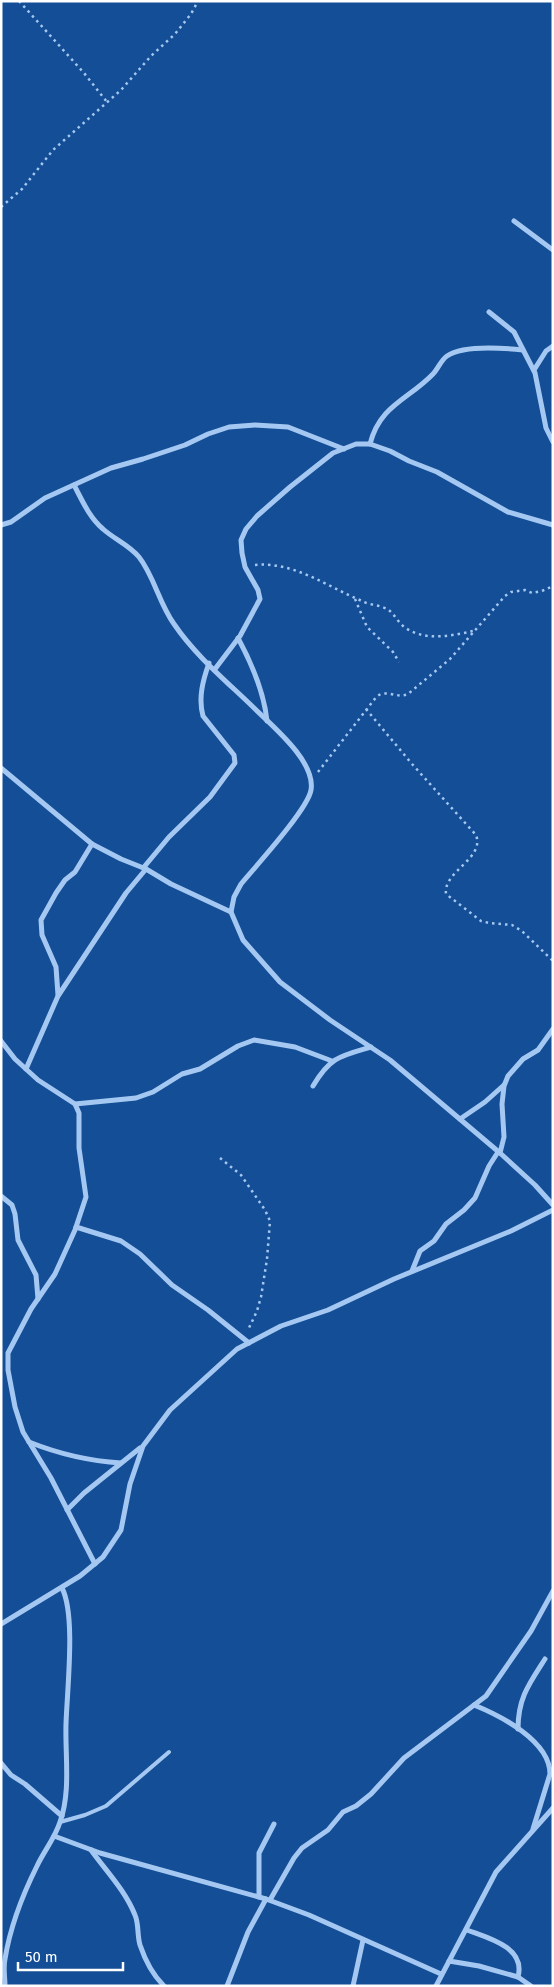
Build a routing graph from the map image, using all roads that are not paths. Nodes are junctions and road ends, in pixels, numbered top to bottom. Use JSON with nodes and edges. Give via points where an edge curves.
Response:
{"nodes":[{"id":1,"x":514,"y":221,"type":"dead end"},
{"id":2,"x":553,"y":250,"type":"edge"},
{"id":3,"x":489,"y":312,"type":"dead end"},
{"id":4,"x":553,"y":346,"type":"edge"},
{"id":5,"x":523,"y":350,"type":"junction"},
{"id":6,"x":534,"y":370,"type":"junction"},
{"id":7,"x":553,"y":442,"type":"edge"},
{"id":8,"x":370,"y":444,"type":"junction"},
{"id":9,"x":344,"y":449,"type":"junction"},
{"id":10,"x":74,"y":484,"type":"junction"},
{"id":11,"x":1,"y":525,"type":"edge"},
{"id":12,"x":553,"y":525,"type":"edge"},
{"id":13,"x":238,"y":638,"type":"junction"},
{"id":14,"x":209,"y":663,"type":"junction"},
{"id":15,"x":215,"y":669,"type":"junction"},
{"id":16,"x":267,"y":722,"type":"junction"},
{"id":17,"x":1,"y":768,"type":"edge"},
{"id":18,"x":92,"y":844,"type":"junction"},
{"id":19,"x":145,"y":868,"type":"junction"},
{"id":20,"x":231,"y":912,"type":"junction"},
{"id":21,"x":58,"y":996,"type":"junction"},
{"id":22,"x":553,"y":1029,"type":"edge"},
{"id":23,"x":1,"y":1041,"type":"edge"},
{"id":24,"x":371,"y":1047,"type":"junction"},
{"id":25,"x":332,"y":1061,"type":"junction"},
{"id":26,"x":26,"y":1069,"type":"junction"},
{"id":27,"x":504,"y":1084,"type":"junction"},
{"id":28,"x":313,"y":1086,"type":"dead end"},
{"id":29,"x":75,"y":1104,"type":"junction"},
{"id":30,"x":460,"y":1119,"type":"junction"},
{"id":31,"x":499,"y":1153,"type":"junction"},
{"id":32,"x":1,"y":1196,"type":"edge"},
{"id":33,"x":553,"y":1205,"type":"edge"},
{"id":34,"x":552,"y":1212,"type":"edge"},
{"id":35,"x":76,"y":1227,"type":"junction"},
{"id":36,"x":412,"y":1271,"type":"junction"},
{"id":37,"x":38,"y":1299,"type":"junction"},
{"id":38,"x":250,"y":1343,"type":"junction"},
{"id":39,"x":29,"y":1442,"type":"junction"},
{"id":40,"x":142,"y":1446,"type":"junction"},
{"id":41,"x":121,"y":1463,"type":"junction"},
{"id":42,"x":67,"y":1510,"type":"junction"},
{"id":43,"x":95,"y":1564,"type":"junction"},
{"id":44,"x":62,"y":1588,"type":"junction"},
{"id":45,"x":553,"y":1591,"type":"edge"},
{"id":46,"x":1,"y":1624,"type":"edge"},
{"id":47,"x":545,"y":1659,"type":"dead end"},
{"id":48,"x":474,"y":1705,"type":"junction"},
{"id":49,"x":518,"y":1729,"type":"junction"},
{"id":50,"x":169,"y":1752,"type":"dead end"},
{"id":51,"x":1,"y":1763,"type":"edge"},
{"id":52,"x":553,"y":1808,"type":"edge"},
{"id":53,"x":61,"y":1819,"type":"junction"},
{"id":54,"x":274,"y":1824,"type":"dead end"},
{"id":55,"x":532,"y":1832,"type":"junction"},
{"id":56,"x":54,"y":1836,"type":"junction"},
{"id":57,"x":90,"y":1849,"type":"junction"},
{"id":58,"x":259,"y":1897,"type":"junction"},
{"id":59,"x":268,"y":1899,"type":"junction"},
{"id":60,"x":467,"y":1930,"type":"junction"},
{"id":61,"x":363,"y":1940,"type":"junction"},
{"id":62,"x":449,"y":1961,"type":"junction"},
{"id":63,"x":442,"y":1974,"type":"junction"},
{"id":64,"x":518,"y":1976,"type":"junction"},
{"id":65,"x":5,"y":1986,"type":"edge"},
{"id":66,"x":164,"y":1986,"type":"edge"},
{"id":67,"x":227,"y":1986,"type":"edge"},
{"id":68,"x":354,"y":1986,"type":"edge"},
{"id":69,"x":436,"y":1986,"type":"edge"},
{"id":70,"x":531,"y":1986,"type":"edge"}],
"edges":[{"from":1,"to":2,"type":"street"},
{"from":3,"to":5,"type":"street","via":[[514,332]]},
{"from":4,"to":6,"type":"street"},
{"from":5,"to":6,"type":"street"},
{"from":5,"to":8,"type":"street","via":[[479,348],[446,356],[434,373],[389,409],[374,430]]},
{"from":6,"to":7,"type":"street","via":[[546,428]]},
{"from":8,"to":9,"type":"street","via":[[356,444]]},
{"from":8,"to":12,"type":"street","via":[[437,472],[508,512]]},
{"from":9,"to":10,"type":"street","via":[[288,428],[229,426]]},
{"from":9,"to":13,"type":"street","via":[[333,453],[290,487],[246,529],[241,540],[245,567],[260,599]]},
{"from":10,"to":11,"type":"street"},
{"from":10,"to":14,"type":"street","via":[[90,516],[139,557],[173,623]]},
{"from":13,"to":15,"type":"street"},
{"from":13,"to":16,"type":"street","via":[[249,658],[265,704]]},
{"from":14,"to":15,"type":"street"},
{"from":14,"to":19,"type":"street","via":[[201,709],[234,756],[235,763],[210,797],[169,837]]},
{"from":15,"to":16,"type":"street"},
{"from":16,"to":20,"type":"street","via":[[288,742],[309,770],[311,791],[303,807],[241,884]]},
{"from":17,"to":18,"type":"street"},
{"from":18,"to":19,"type":"street"},
{"from":18,"to":21,"type":"street","via":[[75,872],[56,893],[41,920],[42,935],[56,967]]},
{"from":19,"to":20,"type":"street"},
{"from":19,"to":21,"type":"street"},
{"from":20,"to":24,"type":"street","via":[[243,940],[280,982]]},
{"from":21,"to":26,"type":"street"},
{"from":22,"to":27,"type":"street","via":[[538,1050],[510,1071]]},
{"from":23,"to":26,"type":"street"},
{"from":24,"to":25,"type":"street"},
{"from":24,"to":30,"type":"street"},
{"from":25,"to":28,"type":"street"},
{"from":25,"to":29,"type":"street","via":[[295,1047],[254,1040],[200,1069],[182,1074],[154,1092],[136,1098]]},
{"from":26,"to":29,"type":"street"},
{"from":27,"to":30,"type":"street"},
{"from":27,"to":31,"type":"street","via":[[504,1137]]},
{"from":29,"to":35,"type":"street","via":[[80,1113],[86,1197]]},
{"from":30,"to":31,"type":"street"},
{"from":31,"to":33,"type":"street"},
{"from":31,"to":36,"type":"street","via":[[475,1198],[446,1224],[434,1241],[420,1251]]},
{"from":32,"to":37,"type":"street","via":[[12,1204],[16,1214],[18,1240],[36,1275]]},
{"from":34,"to":36,"type":"street"},
{"from":35,"to":37,"type":"street","via":[[55,1274]]},
{"from":35,"to":38,"type":"street","via":[[122,1241],[172,1285]]},
{"from":36,"to":38,"type":"street","via":[[328,1310],[281,1326]]},
{"from":37,"to":39,"type":"street","via":[[8,1353],[16,1407]]},
{"from":38,"to":40,"type":"street","via":[[237,1349],[170,1410]]},
{"from":39,"to":41,"type":"street","via":[[93,1461]]},
{"from":39,"to":42,"type":"street"},
{"from":40,"to":41,"type":"street"},
{"from":40,"to":43,"type":"street","via":[[120,1530]]},
{"from":41,"to":42,"type":"street"},
{"from":42,"to":43,"type":"street"},
{"from":43,"to":44,"type":"street"},
{"from":44,"to":46,"type":"street"},
{"from":44,"to":53,"type":"street","via":[[66,1596],[69,1629],[67,1781]]},
{"from":45,"to":48,"type":"street","via":[[486,1696]]},
{"from":47,"to":49,"type":"street","via":[[521,1698]]},
{"from":48,"to":49,"type":"street","via":[[494,1713]]},
{"from":48,"to":59,"type":"street","via":[[404,1758],[371,1794],[343,1812],[328,1830],[302,1848]]},
{"from":49,"to":55,"type":"street","via":[[535,1742],[550,1765]]},
{"from":50,"to":53,"type":"lane","via":[[106,1806],[85,1815]]},
{"from":51,"to":53,"type":"street"},
{"from":52,"to":55,"type":"street"},
{"from":53,"to":56,"type":"street"},
{"from":54,"to":58,"type":"street","via":[[259,1853]]},
{"from":55,"to":60,"type":"street","via":[[496,1872]]},
{"from":56,"to":57,"type":"street"},
{"from":56,"to":65,"type":"street","via":[[37,1866],[16,1919],[4,1960]]},
{"from":57,"to":58,"type":"street"},
{"from":57,"to":66,"type":"street","via":[[127,1900],[135,1915],[140,1945],[149,1966]]},
{"from":58,"to":59,"type":"street"},
{"from":59,"to":61,"type":"street"},
{"from":59,"to":67,"type":"street","via":[[248,1932]]},
{"from":60,"to":62,"type":"street"},
{"from":60,"to":64,"type":"street","via":[[505,1946],[515,1954],[520,1968]]},
{"from":61,"to":63,"type":"street"},
{"from":61,"to":68,"type":"street"},
{"from":62,"to":63,"type":"street"},
{"from":62,"to":64,"type":"street"},
{"from":63,"to":69,"type":"street"},
{"from":64,"to":70,"type":"street"}]}
